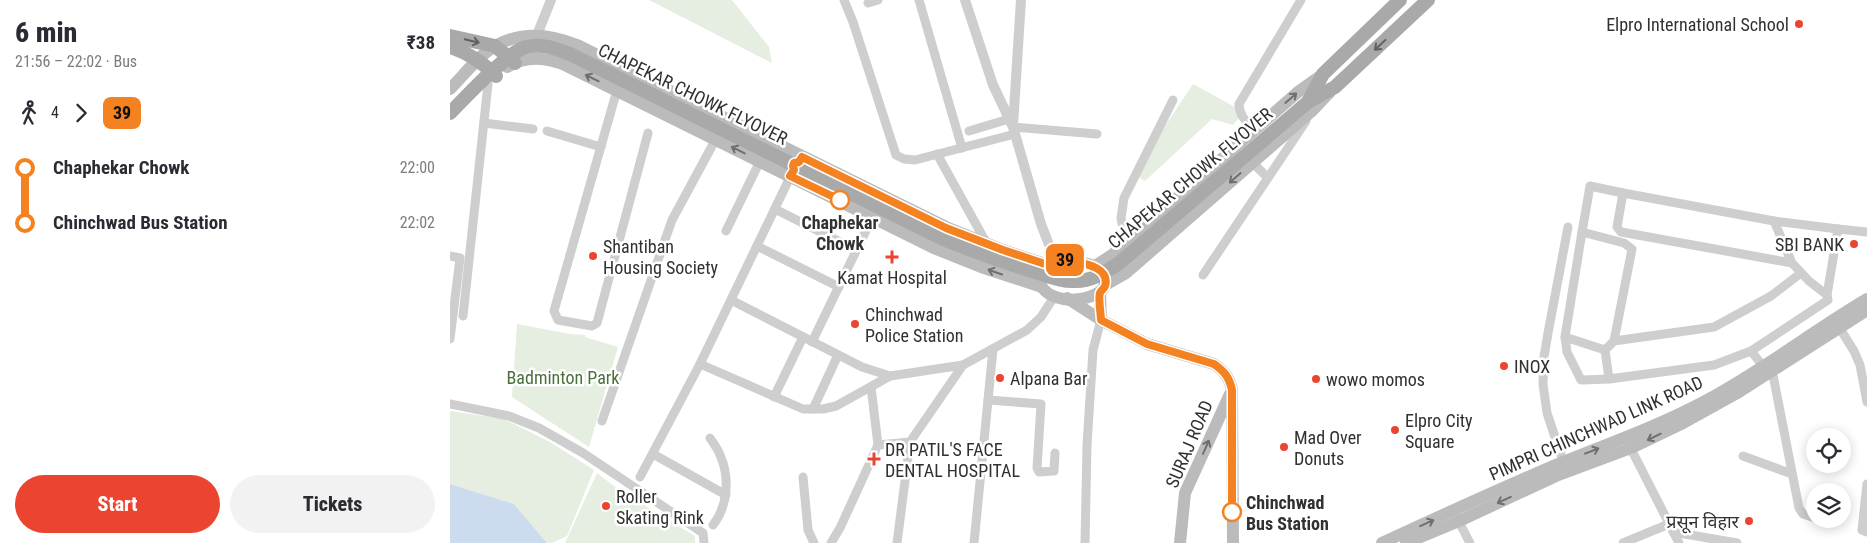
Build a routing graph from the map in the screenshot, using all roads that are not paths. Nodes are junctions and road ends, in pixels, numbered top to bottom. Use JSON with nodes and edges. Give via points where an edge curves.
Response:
{"nodes":[{"id":1,"x":551,"y":0,"type":"edge"},
{"id":2,"x":844,"y":0,"type":"edge"},
{"id":3,"x":878,"y":0,"type":"edge"},
{"id":4,"x":919,"y":0,"type":"edge"},
{"id":5,"x":965,"y":0,"type":"edge"},
{"id":6,"x":1021,"y":0,"type":"edge"},
{"id":7,"x":1302,"y":0,"type":"edge"},
{"id":8,"x":1400,"y":0,"type":"edge"},
{"id":9,"x":1428,"y":0,"type":"edge"},
{"id":10,"x":868,"y":3,"type":"dead end"},
{"id":11,"x":1389,"y":11,"type":"junction"},
{"id":12,"x":1404,"y":23,"type":"junction"},
{"id":13,"x":537,"y":35,"type":"junction"},
{"id":14,"x":450,"y":36,"type":"edge"},
{"id":15,"x":495,"y":46,"type":"junction"},
{"id":16,"x":450,"y":47,"type":"edge"},
{"id":17,"x":537,"y":58,"type":"junction"},
{"id":18,"x":479,"y":60,"type":"junction"},
{"id":19,"x":515,"y":62,"type":"junction"},
{"id":20,"x":1323,"y":74,"type":"junction"},
{"id":21,"x":492,"y":80,"type":"junction"},
{"id":22,"x":450,"y":89,"type":"edge"},
{"id":23,"x":617,"y":90,"type":"junction"},
{"id":24,"x":1173,"y":100,"type":"dead end"},
{"id":25,"x":1311,"y":106,"type":"junction"},
{"id":26,"x":450,"y":112,"type":"edge"},
{"id":27,"x":726,"y":120,"type":"junction"},
{"id":28,"x":450,"y":122,"type":"edge"},
{"id":29,"x":484,"y":123,"type":"junction"},
{"id":30,"x":1012,"y":127,"type":"junction"},
{"id":31,"x":533,"y":129,"type":"dead end"},
{"id":32,"x":1255,"y":130,"type":"junction"},
{"id":33,"x":546,"y":131,"type":"dead end"},
{"id":34,"x":969,"y":131,"type":"dead end"},
{"id":35,"x":648,"y":133,"type":"dead end"},
{"id":36,"x":1097,"y":134,"type":"dead end"},
{"id":37,"x":716,"y":139,"type":"junction"},
{"id":38,"x":600,"y":147,"type":"junction"},
{"id":39,"x":962,"y":148,"type":"junction"},
{"id":40,"x":937,"y":154,"type":"junction"},
{"id":41,"x":760,"y":161,"type":"junction"},
{"id":42,"x":1252,"y":163,"type":"junction"},
{"id":43,"x":796,"y":166,"type":"junction"},
{"id":44,"x":1268,"y":178,"type":"junction"},
{"id":45,"x":1623,"y":193,"type":"junction"},
{"id":46,"x":883,"y":197,"type":"junction"},
{"id":47,"x":775,"y":209,"type":"junction"},
{"id":48,"x":873,"y":216,"type":"junction"},
{"id":49,"x":1774,"y":221,"type":"junction"},
{"id":50,"x":1568,"y":228,"type":"dead end"},
{"id":51,"x":1838,"y":229,"type":"junction"},
{"id":52,"x":726,"y":231,"type":"dead end"},
{"id":53,"x":1582,"y":232,"type":"junction"},
{"id":54,"x":1867,"y":232,"type":"edge"},
{"id":55,"x":1126,"y":243,"type":"junction"},
{"id":56,"x":987,"y":244,"type":"junction"},
{"id":57,"x":757,"y":246,"type":"junction"},
{"id":58,"x":856,"y":250,"type":"junction"},
{"id":59,"x":450,"y":256,"type":"edge"},
{"id":60,"x":1050,"y":262,"type":"junction"},
{"id":61,"x":1792,"y":263,"type":"junction"},
{"id":62,"x":1095,"y":266,"type":"junction"},
{"id":63,"x":1801,"y":273,"type":"junction"},
{"id":64,"x":1203,"y":275,"type":"dead end"},
{"id":65,"x":839,"y":287,"type":"junction"},
{"id":66,"x":1042,"y":288,"type":"junction"},
{"id":67,"x":1103,"y":289,"type":"junction"},
{"id":68,"x":1827,"y":295,"type":"junction"},
{"id":69,"x":1061,"y":298,"type":"junction"},
{"id":70,"x":1867,"y":299,"type":"edge"},
{"id":71,"x":730,"y":300,"type":"junction"},
{"id":72,"x":1867,"y":310,"type":"edge"},
{"id":73,"x":463,"y":316,"type":"dead end"},
{"id":74,"x":1101,"y":320,"type":"junction"},
{"id":75,"x":1837,"y":324,"type":"junction"},
{"id":76,"x":803,"y":337,"type":"junction"},
{"id":77,"x":1565,"y":337,"type":"junction"},
{"id":78,"x":450,"y":339,"type":"edge"},
{"id":79,"x":1614,"y":341,"type":"junction"},
{"id":80,"x":812,"y":342,"type":"junction"},
{"id":81,"x":993,"y":349,"type":"junction"},
{"id":82,"x":1605,"y":350,"type":"junction"},
{"id":83,"x":1751,"y":350,"type":"junction"},
{"id":84,"x":838,"y":355,"type":"junction"},
{"id":85,"x":700,"y":364,"type":"junction"},
{"id":86,"x":963,"y":365,"type":"junction"},
{"id":87,"x":1768,"y":368,"type":"junction"},
{"id":88,"x":890,"y":376,"type":"junction"},
{"id":89,"x":1609,"y":379,"type":"junction"},
{"id":90,"x":1865,"y":384,"type":"edge"},
{"id":91,"x":871,"y":386,"type":"junction"},
{"id":92,"x":1232,"y":390,"type":"junction"},
{"id":93,"x":774,"y":397,"type":"junction"},
{"id":94,"x":988,"y":400,"type":"junction"},
{"id":95,"x":1867,"y":402,"type":"edge"},
{"id":96,"x":450,"y":404,"type":"edge"},
{"id":97,"x":813,"y":409,"type":"junction"},
{"id":98,"x":602,"y":421,"type":"dead end"},
{"id":99,"x":710,"y":438,"type":"dead end"},
{"id":100,"x":910,"y":442,"type":"junction"},
{"id":101,"x":1628,"y":443,"type":"junction"},
{"id":102,"x":878,"y":445,"type":"junction"},
{"id":103,"x":1055,"y":453,"type":"dead end"},
{"id":104,"x":653,"y":454,"type":"junction"},
{"id":105,"x":1744,"y":456,"type":"dead end"},
{"id":106,"x":1565,"y":467,"type":"junction"},
{"id":107,"x":1792,"y":474,"type":"junction"},
{"id":108,"x":640,"y":477,"type":"dead end"},
{"id":109,"x":803,"y":477,"type":"dead end"},
{"id":110,"x":1867,"y":484,"type":"edge"},
{"id":111,"x":726,"y":495,"type":"junction"},
{"id":112,"x":1806,"y":515,"type":"edge"},
{"id":113,"x":1456,"y":516,"type":"junction"},
{"id":114,"x":713,"y":525,"type":"dead end"},
{"id":115,"x":1671,"y":528,"type":"junction"},
{"id":116,"x":1867,"y":532,"type":"edge"},
{"id":117,"x":704,"y":543,"type":"edge"},
{"id":118,"x":814,"y":543,"type":"edge"},
{"id":119,"x":831,"y":543,"type":"edge"},
{"id":120,"x":897,"y":543,"type":"edge"},
{"id":121,"x":974,"y":543,"type":"edge"},
{"id":122,"x":1086,"y":543,"type":"edge"},
{"id":123,"x":1180,"y":543,"type":"edge"},
{"id":124,"x":1233,"y":543,"type":"edge"},
{"id":125,"x":1382,"y":543,"type":"edge"},
{"id":126,"x":1406,"y":543,"type":"edge"},
{"id":127,"x":1470,"y":543,"type":"edge"},
{"id":128,"x":1623,"y":543,"type":"edge"},
{"id":129,"x":1678,"y":543,"type":"edge"},
{"id":130,"x":1737,"y":543,"type":"edge"}],
"edges":[{"from":1,"to":13,"type":"street"},
{"from":2,"to":40,"type":"street","via":[[896,155],[915,160]]},
{"from":3,"to":10,"type":"street"},
{"from":4,"to":39,"type":"street"},
{"from":5,"to":30,"type":"street","via":[[993,85]]},
{"from":6,"to":30,"type":"street"},
{"from":7,"to":32,"type":"street","via":[[1239,104],[1243,119]]},
{"from":8,"to":11,"type":"main road","name":"CHAPEKAR CHOWK FLYOVER"},
{"from":9,"to":12,"type":"main road","name":"CHAPEKAR CHOWK FLYOVER"},
{"from":11,"to":12,"type":"main road"},
{"from":11,"to":20,"type":"main road","name":"CHAPEKAR CHOWK FLYOVER"},
{"from":12,"to":25,"type":"main road","name":"CHAPEKAR CHOWK FLYOVER","one_way":true},
{"from":13,"to":15,"type":"main road"},
{"from":13,"to":17,"type":"street"},
{"from":13,"to":27,"type":"main road","via":[[558,37],[576,45]]},
{"from":14,"to":15,"type":"main road","one_way":true},
{"from":15,"to":18,"type":"main road"},
{"from":15,"to":19,"type":"main road"},
{"from":16,"to":18,"type":"main road"},
{"from":17,"to":19,"type":"main road"},
{"from":23,"to":17,"type":"main road","one_way":true,"via":[[558,62]]},
{"from":18,"to":21,"type":"main road"},
{"from":18,"to":22,"type":"main road"},
{"from":19,"to":21,"type":"main road"},
{"from":20,"to":25,"type":"main road","name":"CHAPEKAR CHOWK FLYOVER"},
{"from":32,"to":20,"type":"main road","one_way":true},
{"from":21,"to":28,"type":"main road"},
{"from":21,"to":29,"type":"street"},
{"from":23,"to":37,"type":"main road"},
{"from":23,"to":38,"type":"street"},
{"from":24,"to":55,"type":"street","via":[[1124,198],[1121,218]]},
{"from":25,"to":26,"type":"main road","name":"CHAPEKAR CHOWK FLYOVER","bridge":true,"via":[[1118,264],[1098,276],[1075,282],[999,261],[941,238],[555,48],[526,47],[511,54]]},
{"from":25,"to":42,"type":"main road"},
{"from":25,"to":44,"type":"street"},
{"from":27,"to":37,"type":"street"},
{"from":27,"to":43,"type":"main road"},
{"from":29,"to":31,"type":"street"},
{"from":29,"to":73,"type":"street"},
{"from":30,"to":34,"type":"street"},
{"from":30,"to":36,"type":"street"},
{"from":30,"to":39,"type":"street"},
{"from":30,"to":60,"type":"street"},
{"from":32,"to":55,"type":"main road"},
{"from":33,"to":38,"type":"street"},
{"from":35,"to":38,"type":"street","via":[[596,322],[592,326],[558,320],[554,311]]},
{"from":41,"to":37,"type":"main road","one_way":true},
{"from":37,"to":98,"type":"street","via":[[672,220]]},
{"from":39,"to":40,"type":"street"},
{"from":40,"to":56,"type":"street"},
{"from":41,"to":43,"type":"main road"},
{"from":41,"to":52,"type":"street"},
{"from":42,"to":44,"type":"street"},
{"from":42,"to":67,"type":"main road","one_way":true,"via":[[1126,273]]},
{"from":43,"to":46,"type":"main road"},
{"from":43,"to":47,"type":"street"},
{"from":43,"to":48,"type":"main road"},
{"from":44,"to":64,"type":"street"},
{"from":45,"to":49,"type":"street"},
{"from":45,"to":53,"type":"street","via":[[1590,186]]},
{"from":45,"to":61,"type":"street","via":[[1617,226],[1621,232]]},
{"from":46,"to":48,"type":"street"},
{"from":46,"to":56,"type":"main road"},
{"from":47,"to":57,"type":"street"},
{"from":47,"to":58,"type":"street"},
{"from":48,"to":58,"type":"street"},
{"from":66,"to":48,"type":"main road","one_way":true,"via":[[966,261]]},
{"from":49,"to":51,"type":"street"},
{"from":49,"to":61,"type":"street"},
{"from":50,"to":106,"type":"street","via":[[1544,357],[1543,384],[1544,400]]},
{"from":51,"to":54,"type":"street"},
{"from":51,"to":68,"type":"street"},
{"from":53,"to":77,"type":"street"},
{"from":53,"to":79,"type":"street","via":[[1624,243],[1632,249]]},
{"from":55,"to":62,"type":"main road"},
{"from":56,"to":60,"type":"main road"},
{"from":57,"to":65,"type":"street"},
{"from":57,"to":71,"type":"street"},
{"from":58,"to":65,"type":"street"},
{"from":59,"to":78,"type":"street","via":[[460,258]]},
{"from":60,"to":62,"type":"main road"},
{"from":60,"to":66,"type":"main road","via":[[1039,272]]},
{"from":61,"to":63,"type":"street"},
{"from":62,"to":67,"type":"main road","via":[[1102,273]]},
{"from":63,"to":68,"type":"street"},
{"from":63,"to":79,"type":"street","via":[[1771,296],[1714,327]]},
{"from":65,"to":80,"type":"street"},
{"from":66,"to":69,"type":"main road","via":[[1049,295]]},
{"from":67,"to":69,"type":"main road","via":[[1086,300]]},
{"from":67,"to":74,"type":"main road"},
{"from":68,"to":83,"type":"street","via":[[1828,300]]},
{"from":69,"to":74,"type":"main road"},
{"from":69,"to":81,"type":"street","via":[[1027,330]]},
{"from":70,"to":75,"type":"main road","name":"PIMPRI CHINCHWAD LINK ROAD"},
{"from":71,"to":76,"type":"street"},
{"from":71,"to":85,"type":"street"},
{"from":72,"to":75,"type":"main road","name":"PIMPRI CHINCHWAD LINK ROAD"},
{"from":74,"to":92,"type":"main road","via":[[1147,344],[1214,364],[1229,378]]},
{"from":74,"to":122,"type":"street","via":[[1093,350],[1087,445]]},
{"from":75,"to":87,"type":"main road","name":"PIMPRI CHINCHWAD LINK ROAD"},
{"from":75,"to":90,"type":"street","via":[[1857,358]]},
{"from":76,"to":80,"type":"street"},
{"from":76,"to":93,"type":"street"},
{"from":77,"to":82,"type":"street"},
{"from":77,"to":89,"type":"street","via":[[1567,352],[1581,380]]},
{"from":79,"to":82,"type":"street"},
{"from":80,"to":84,"type":"street"},
{"from":81,"to":86,"type":"street"},
{"from":81,"to":94,"type":"street"},
{"from":82,"to":89,"type":"street"},
{"from":83,"to":87,"type":"street"},
{"from":83,"to":89,"type":"street","via":[[1714,365]]},
{"from":84,"to":88,"type":"street"},
{"from":84,"to":97,"type":"street"},
{"from":85,"to":93,"type":"street"},
{"from":85,"to":104,"type":"street"},
{"from":86,"to":88,"type":"street"},
{"from":86,"to":100,"type":"street"},
{"from":87,"to":101,"type":"main road","name":"PIMPRI CHINCHWAD LINK ROAD","via":[[1713,408]]},
{"from":87,"to":107,"type":"street"},
{"from":88,"to":91,"type":"street"},
{"from":90,"to":95,"type":"street"},
{"from":91,"to":97,"type":"street","via":[[836,406]]},
{"from":91,"to":102,"type":"street"},
{"from":123,"to":92,"type":"main road","name":"SURAJ ROAD","one_way":true,"via":[[1185,493]]},
{"from":92,"to":124,"type":"main road"},
{"from":93,"to":97,"type":"street","via":[[803,409]]},
{"from":94,"to":103,"type":"street","via":[[1041,404],[1039,472],[1054,471]]},
{"from":94,"to":121,"type":"street"},
{"from":96,"to":117,"type":"street","via":[[509,416],[560,439],[703,533]]},
{"from":99,"to":111,"type":"street","via":[[726,471]]},
{"from":100,"to":102,"type":"street"},
{"from":100,"to":120,"type":"street"},
{"from":101,"to":106,"type":"main road","name":"PIMPRI CHINCHWAD LINK ROAD"},
{"from":101,"to":115,"type":"street"},
{"from":102,"to":119,"type":"street"},
{"from":104,"to":108,"type":"street"},
{"from":104,"to":111,"type":"street"},
{"from":105,"to":107,"type":"street"},
{"from":106,"to":113,"type":"main road","name":"PIMPRI CHINCHWAD LINK ROAD"},
{"from":107,"to":112,"type":"street","via":[[1801,512]]},
{"from":109,"to":118,"type":"street","via":[[808,530]]},
{"from":110,"to":116,"type":"street","via":[[1862,530]]},
{"from":111,"to":114,"type":"street"},
{"from":125,"to":113,"type":"main road","name":"PIMPRI CHINCHWAD LINK ROAD","one_way":true},
{"from":113,"to":126,"type":"main road","name":"PIMPRI CHINCHWAD LINK ROAD"},
{"from":113,"to":127,"type":"street"},
{"from":115,"to":128,"type":"street"},
{"from":115,"to":129,"type":"street"},
{"from":115,"to":130,"type":"street"}]}
